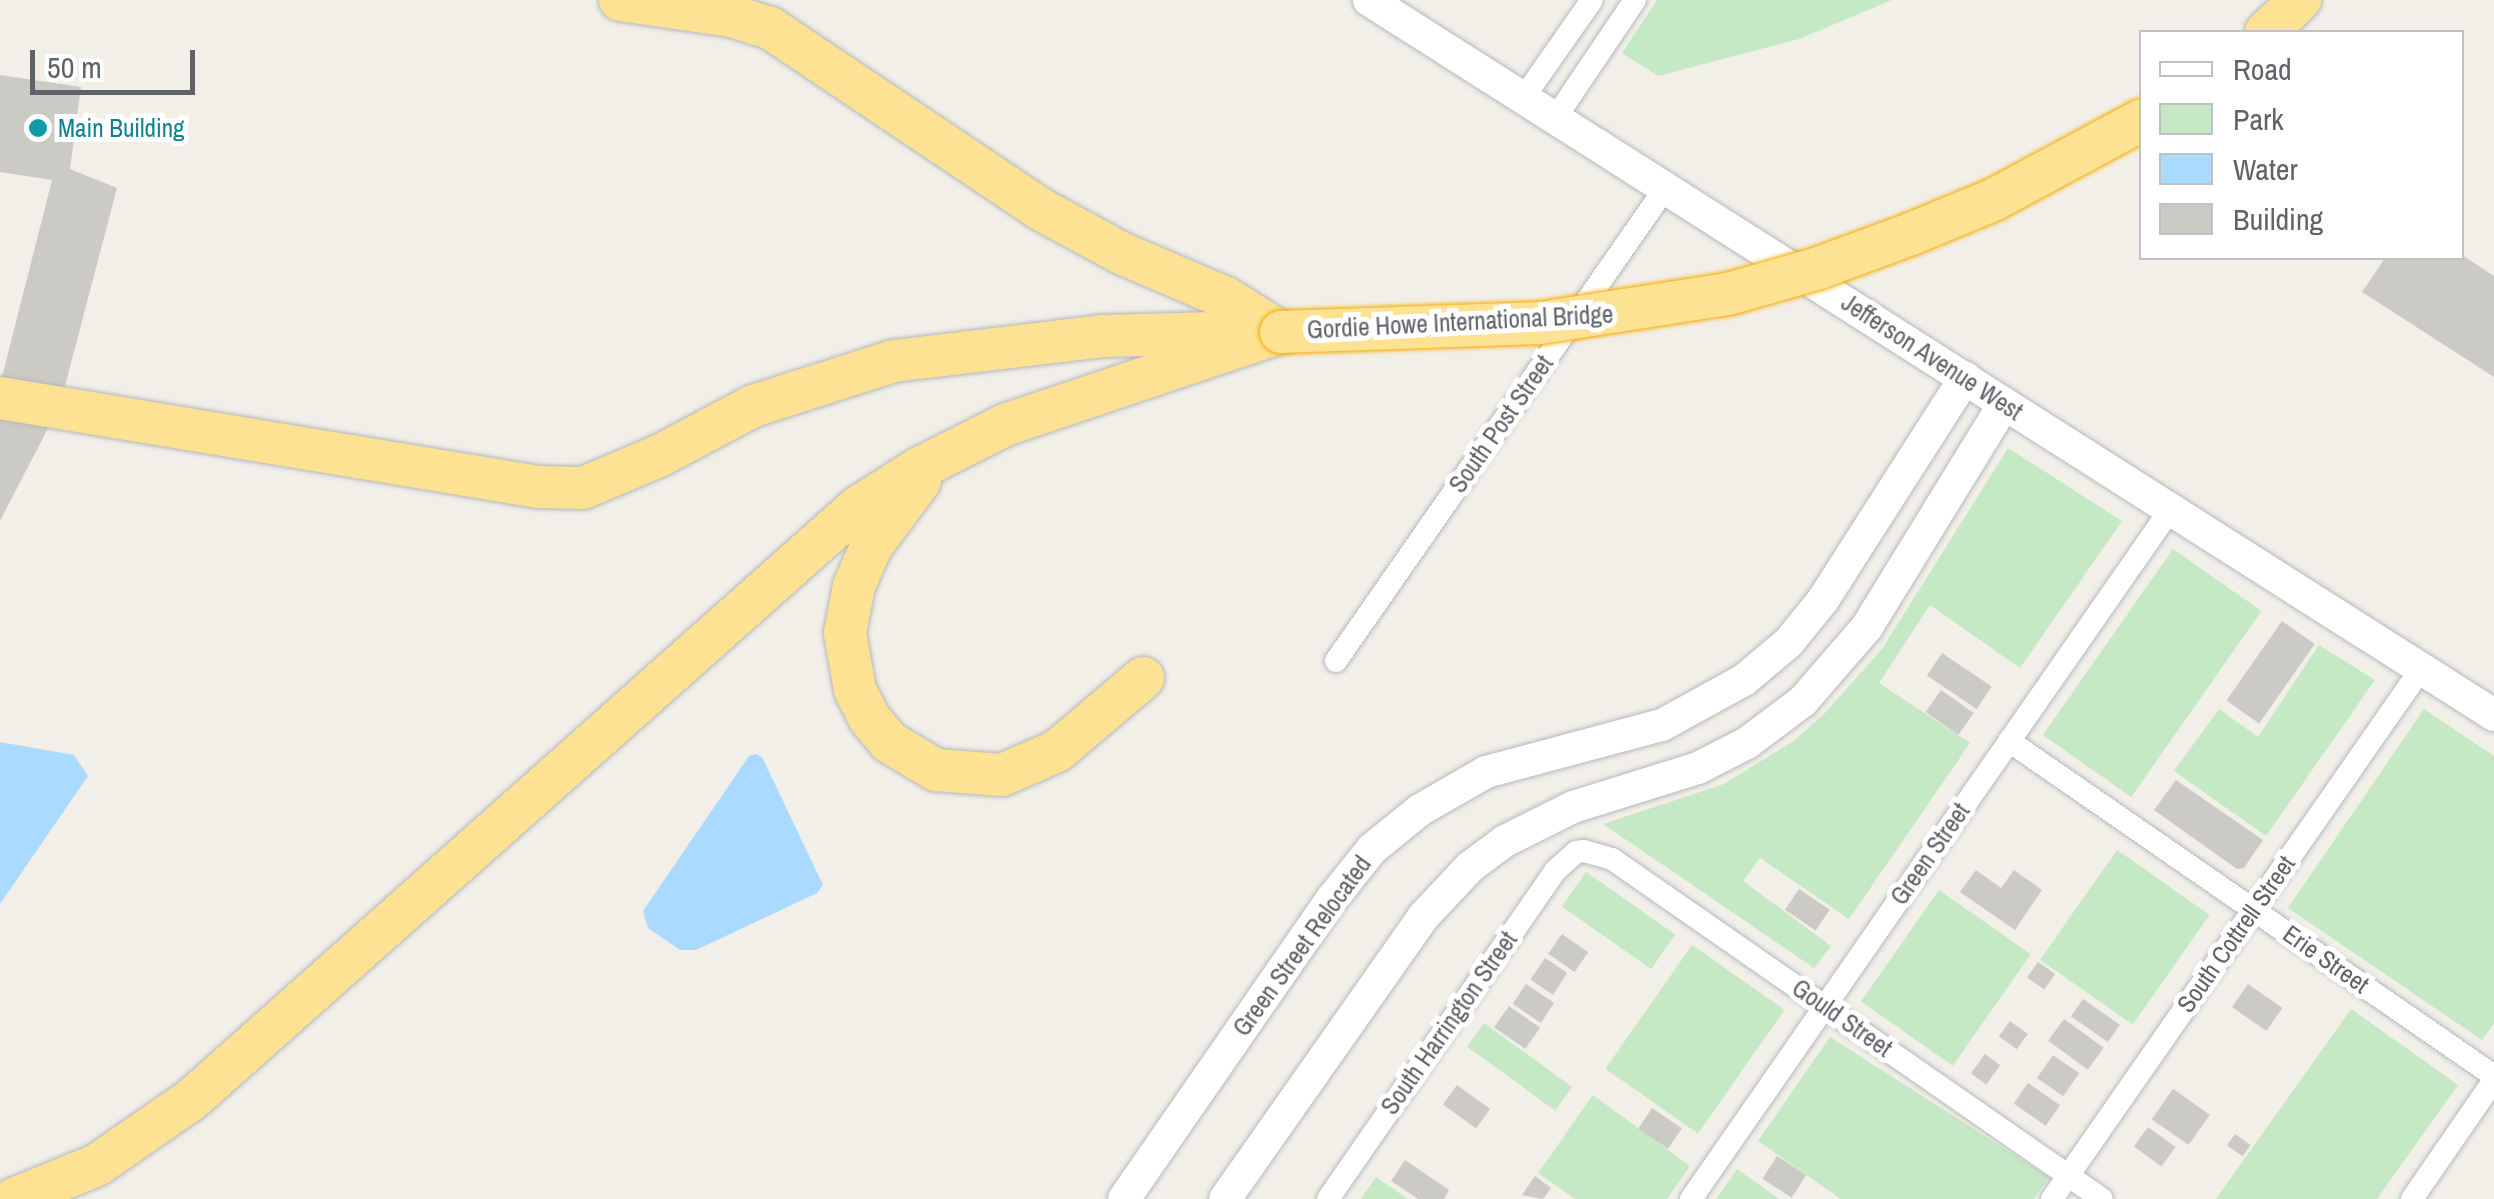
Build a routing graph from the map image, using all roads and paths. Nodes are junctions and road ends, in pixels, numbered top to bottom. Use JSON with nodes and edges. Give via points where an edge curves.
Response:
{"nodes":[{"id":1,"x":620,"y":0,"type":"edge"},
{"id":2,"x":1369,"y":0,"type":"edge"},
{"id":3,"x":1592,"y":0,"type":"edge"},
{"id":4,"x":1636,"y":0,"type":"edge"},
{"id":5,"x":2300,"y":0,"type":"edge"},
{"id":6,"x":2268,"y":30,"type":"edge"},
{"id":7,"x":1524,"y":97,"type":"junction"},
{"id":8,"x":1556,"y":117,"type":"junction"},
{"id":9,"x":2139,"y":122,"type":"edge"},
{"id":10,"x":1666,"y":187,"type":"junction"},
{"id":11,"x":1281,"y":332,"type":"junction"},
{"id":12,"x":1965,"y":378,"type":"junction"},
{"id":13,"x":0,"y":398,"type":"edge"},
{"id":14,"x":2004,"y":404,"type":"junction"},
{"id":15,"x":962,"y":444,"type":"junction"},
{"id":16,"x":2170,"y":510,"type":"junction"},
{"id":17,"x":1336,"y":660,"type":"dead end"},
{"id":18,"x":2421,"y":668,"type":"junction"},
{"id":19,"x":1143,"y":678,"type":"dead end"},
{"id":20,"x":2494,"y":715,"type":"edge"},
{"id":21,"x":2009,"y":741,"type":"junction"},
{"id":22,"x":1576,"y":852,"type":"joint"},
{"id":23,"x":2253,"y":909,"type":"junction"},
{"id":24,"x":1825,"y":1006,"type":"junction"},
{"id":25,"x":2494,"y":1078,"type":"edge"},
{"id":26,"x":2068,"y":1176,"type":"junction"},
{"id":27,"x":18,"y":1194,"type":"edge"},
{"id":28,"x":1124,"y":1199,"type":"edge"},
{"id":29,"x":1225,"y":1199,"type":"edge"},
{"id":30,"x":1328,"y":1199,"type":"edge"},
{"id":31,"x":1691,"y":1199,"type":"edge"},
{"id":32,"x":2052,"y":1199,"type":"edge"},
{"id":33,"x":2102,"y":1199,"type":"edge"},
{"id":34,"x":2412,"y":1199,"type":"edge"}],
"edges":[{"from":1,"to":11,"type":"highway","via":[[770,28],[1040,209],[1226,298]]},
{"from":2,"to":7,"type":"street","name":"Jefferson Avenue West"},
{"from":3,"to":7,"type":"street"},
{"from":4,"to":8,"type":"street"},
{"from":5,"to":6,"type":"highway"},
{"from":7,"to":8,"type":"street","name":"Jefferson Avenue West"},
{"from":8,"to":10,"type":"street","name":"Jefferson Avenue West"},
{"from":9,"to":11,"type":"highway","name":"Gordie Howe International Bridge","bridge":true,"via":[[1996,198],[1911,234],[1728,294],[1540,322]]},
{"from":10,"to":12,"type":"street","name":"Jefferson Avenue West"},
{"from":10,"to":17,"type":"street","name":"South Post Street"},
{"from":11,"to":13,"type":"highway","via":[[1103,336],[894,361],[765,401],[583,488],[540,488]]},
{"from":11,"to":15,"type":"highway","via":[[1065,402]]},
{"from":12,"to":14,"type":"street","name":"Jefferson Avenue West"},
{"from":12,"to":28,"type":"street","name":"Green Street Relocated","via":[[1823,600],[1767,661],[1715,699],[1662,724],[1486,772],[1420,810],[1372,849]]},
{"from":14,"to":16,"type":"street","name":"Jefferson Avenue West"},
{"from":14,"to":29,"type":"street","via":[[1867,627],[1811,693],[1766,730],[1698,768],[1572,807],[1470,867],[1423,917]]},
{"from":15,"to":19,"type":"highway","via":[[906,495],[871,546],[854,586],[847,660],[862,706],[879,731],[936,770],[1002,775],[1057,750]]},
{"from":15,"to":27,"type":"highway","via":[[829,529],[191,1100],[97,1165]]},
{"from":16,"to":18,"type":"street","name":"Jefferson Avenue West"},
{"from":16,"to":21,"type":"street","name":"Green Street"},
{"from":18,"to":20,"type":"street","name":"Jefferson Avenue West"},
{"from":18,"to":23,"type":"street","name":"South Cottrell Street"},
{"from":21,"to":23,"type":"street","name":"Erie Street"},
{"from":21,"to":24,"type":"street","name":"Green Street"},
{"from":22,"to":24,"type":"street","name":"Gould Street","via":[[1612,858]]},
{"from":22,"to":30,"type":"street","name":"South Harrington Street","via":[[1555,871]]},
{"from":23,"to":25,"type":"street","name":"Erie Street"},
{"from":23,"to":26,"type":"street","name":"South Cottrell Street"},
{"from":24,"to":26,"type":"street","name":"Gould Street"},
{"from":24,"to":31,"type":"street","name":"Green Street"},
{"from":25,"to":34,"type":"street"},
{"from":26,"to":32,"type":"street","name":"South Cottrell Street"},
{"from":26,"to":33,"type":"street","name":"Gould Street"}]}
